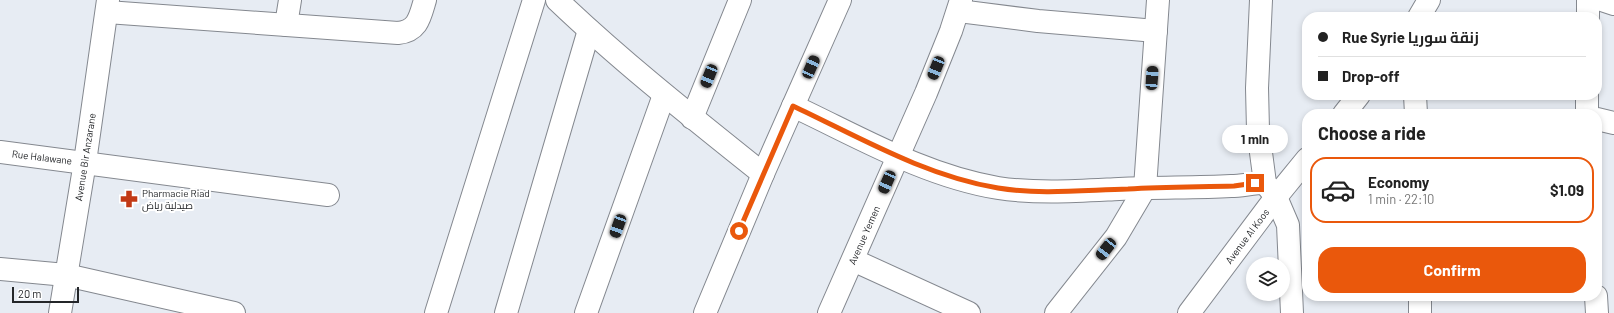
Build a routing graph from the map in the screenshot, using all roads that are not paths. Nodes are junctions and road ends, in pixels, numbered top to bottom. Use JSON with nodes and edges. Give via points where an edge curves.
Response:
{"nodes":[{"id":1,"x":290,"y":0,"type":"edge"},
{"id":2,"x":425,"y":0,"type":"edge"},
{"id":3,"x":534,"y":0,"type":"edge"},
{"id":4,"x":557,"y":0,"type":"edge"},
{"id":5,"x":740,"y":0,"type":"edge"},
{"id":6,"x":840,"y":0,"type":"edge"},
{"id":7,"x":1158,"y":0,"type":"edge"},
{"id":8,"x":1261,"y":0,"type":"edge"},
{"id":9,"x":1429,"y":0,"type":"edge"},
{"id":10,"x":1588,"y":0,"type":"edge"},
{"id":11,"x":1602,"y":0,"type":"edge"},
{"id":12,"x":1614,"y":4,"type":"edge"},
{"id":13,"x":960,"y":5,"type":"edge"},
{"id":14,"x":108,"y":6,"type":"edge"},
{"id":15,"x":1422,"y":12,"type":"edge"},
{"id":16,"x":1588,"y":12,"type":"edge"},
{"id":17,"x":286,"y":25,"type":"junction"},
{"id":18,"x":589,"y":30,"type":"junction"},
{"id":19,"x":1156,"y":31,"type":"junction"},
{"id":20,"x":664,"y":94,"type":"junction"},
{"id":21,"x":1356,"y":100,"type":"edge"},
{"id":22,"x":793,"y":106,"type":"junction"},
{"id":23,"x":1348,"y":109,"type":"edge"},
{"id":24,"x":692,"y":118,"type":"junction"},
{"id":25,"x":1602,"y":121,"type":"edge"},
{"id":26,"x":1614,"y":123,"type":"edge"},
{"id":27,"x":0,"y":152,"type":"edge"},
{"id":28,"x":898,"y":156,"type":"junction"},
{"id":29,"x":85,"y":162,"type":"junction"},
{"id":30,"x":1302,"y":163,"type":"edge"},
{"id":31,"x":763,"y":174,"type":"junction"},
{"id":32,"x":1145,"y":188,"type":"junction"},
{"id":33,"x":1270,"y":190,"type":"junction"},
{"id":34,"x":328,"y":194,"type":"dead end"},
{"id":35,"x":853,"y":260,"type":"junction"},
{"id":36,"x":0,"y":270,"type":"edge"},
{"id":37,"x":66,"y":275,"type":"junction"},
{"id":38,"x":1420,"y":301,"type":"edge"},
{"id":39,"x":1596,"y":301,"type":"edge"},
{"id":40,"x":60,"y":313,"type":"edge"},
{"id":41,"x":234,"y":313,"type":"edge"},
{"id":42,"x":436,"y":313,"type":"edge"},
{"id":43,"x":506,"y":313,"type":"edge"},
{"id":44,"x":586,"y":313,"type":"edge"},
{"id":45,"x":705,"y":313,"type":"edge"},
{"id":46,"x":829,"y":313,"type":"edge"},
{"id":47,"x":969,"y":313,"type":"edge"},
{"id":48,"x":1056,"y":313,"type":"edge"},
{"id":49,"x":1189,"y":313,"type":"edge"},
{"id":50,"x":1292,"y":313,"type":"edge"},
{"id":51,"x":1420,"y":313,"type":"edge"},
{"id":52,"x":1597,"y":313,"type":"edge"}],
"edges":[{"from":1,"to":17,"type":"street"},
{"from":2,"to":17,"type":"street","via":[[419,18],[407,32]]},
{"from":3,"to":42,"type":"street"},
{"from":4,"to":18,"type":"street"},
{"from":5,"to":24,"type":"street"},
{"from":6,"to":22,"type":"street"},
{"from":7,"to":19,"type":"street"},
{"from":8,"to":33,"type":"street","via":[[1258,130]]},
{"from":9,"to":15,"type":"street"},
{"from":10,"to":16,"type":"street"},
{"from":11,"to":12,"type":"street"},
{"from":13,"to":19,"type":"street","via":[[1038,21]]},
{"from":13,"to":28,"type":"street","name":"Avenue Yemen"},
{"from":14,"to":17,"type":"street"},
{"from":14,"to":29,"type":"street","name":"Avenue Bir Anzarane"},
{"from":18,"to":20,"type":"street"},
{"from":18,"to":43,"type":"street"},
{"from":19,"to":32,"type":"street"},
{"from":20,"to":24,"type":"street"},
{"from":20,"to":44,"type":"street"},
{"from":21,"to":23,"type":"street"},
{"from":22,"to":28,"type":"street"},
{"from":22,"to":31,"type":"street"},
{"from":24,"to":31,"type":"street"},
{"from":25,"to":26,"type":"street"},
{"from":27,"to":29,"type":"street","name":"Rue Halawane"},
{"from":28,"to":32,"type":"street","via":[[961,180],[999,188],[1060,191]]},
{"from":28,"to":35,"type":"street","name":"Avenue Yemen"},
{"from":29,"to":34,"type":"street","name":"Rue Halawane"},
{"from":29,"to":37,"type":"street","name":"Avenue Bir Anzarane"},
{"from":30,"to":33,"type":"street","name":"Avenue Al Koos"},
{"from":31,"to":45,"type":"street"},
{"from":32,"to":33,"type":"street","via":[[1234,186]]},
{"from":32,"to":48,"type":"street","via":[[1116,237]]},
{"from":33,"to":49,"type":"street","name":"Avenue Al Koos"},
{"from":33,"to":50,"type":"street","via":[[1288,225]]},
{"from":35,"to":46,"type":"street","name":"Avenue Yemen"},
{"from":35,"to":47,"type":"street"},
{"from":36,"to":37,"type":"street"},
{"from":37,"to":40,"type":"street","name":"Avenue Bir Anzarane"},
{"from":37,"to":41,"type":"street"},
{"from":38,"to":51,"type":"street"},
{"from":39,"to":52,"type":"street"}]}
